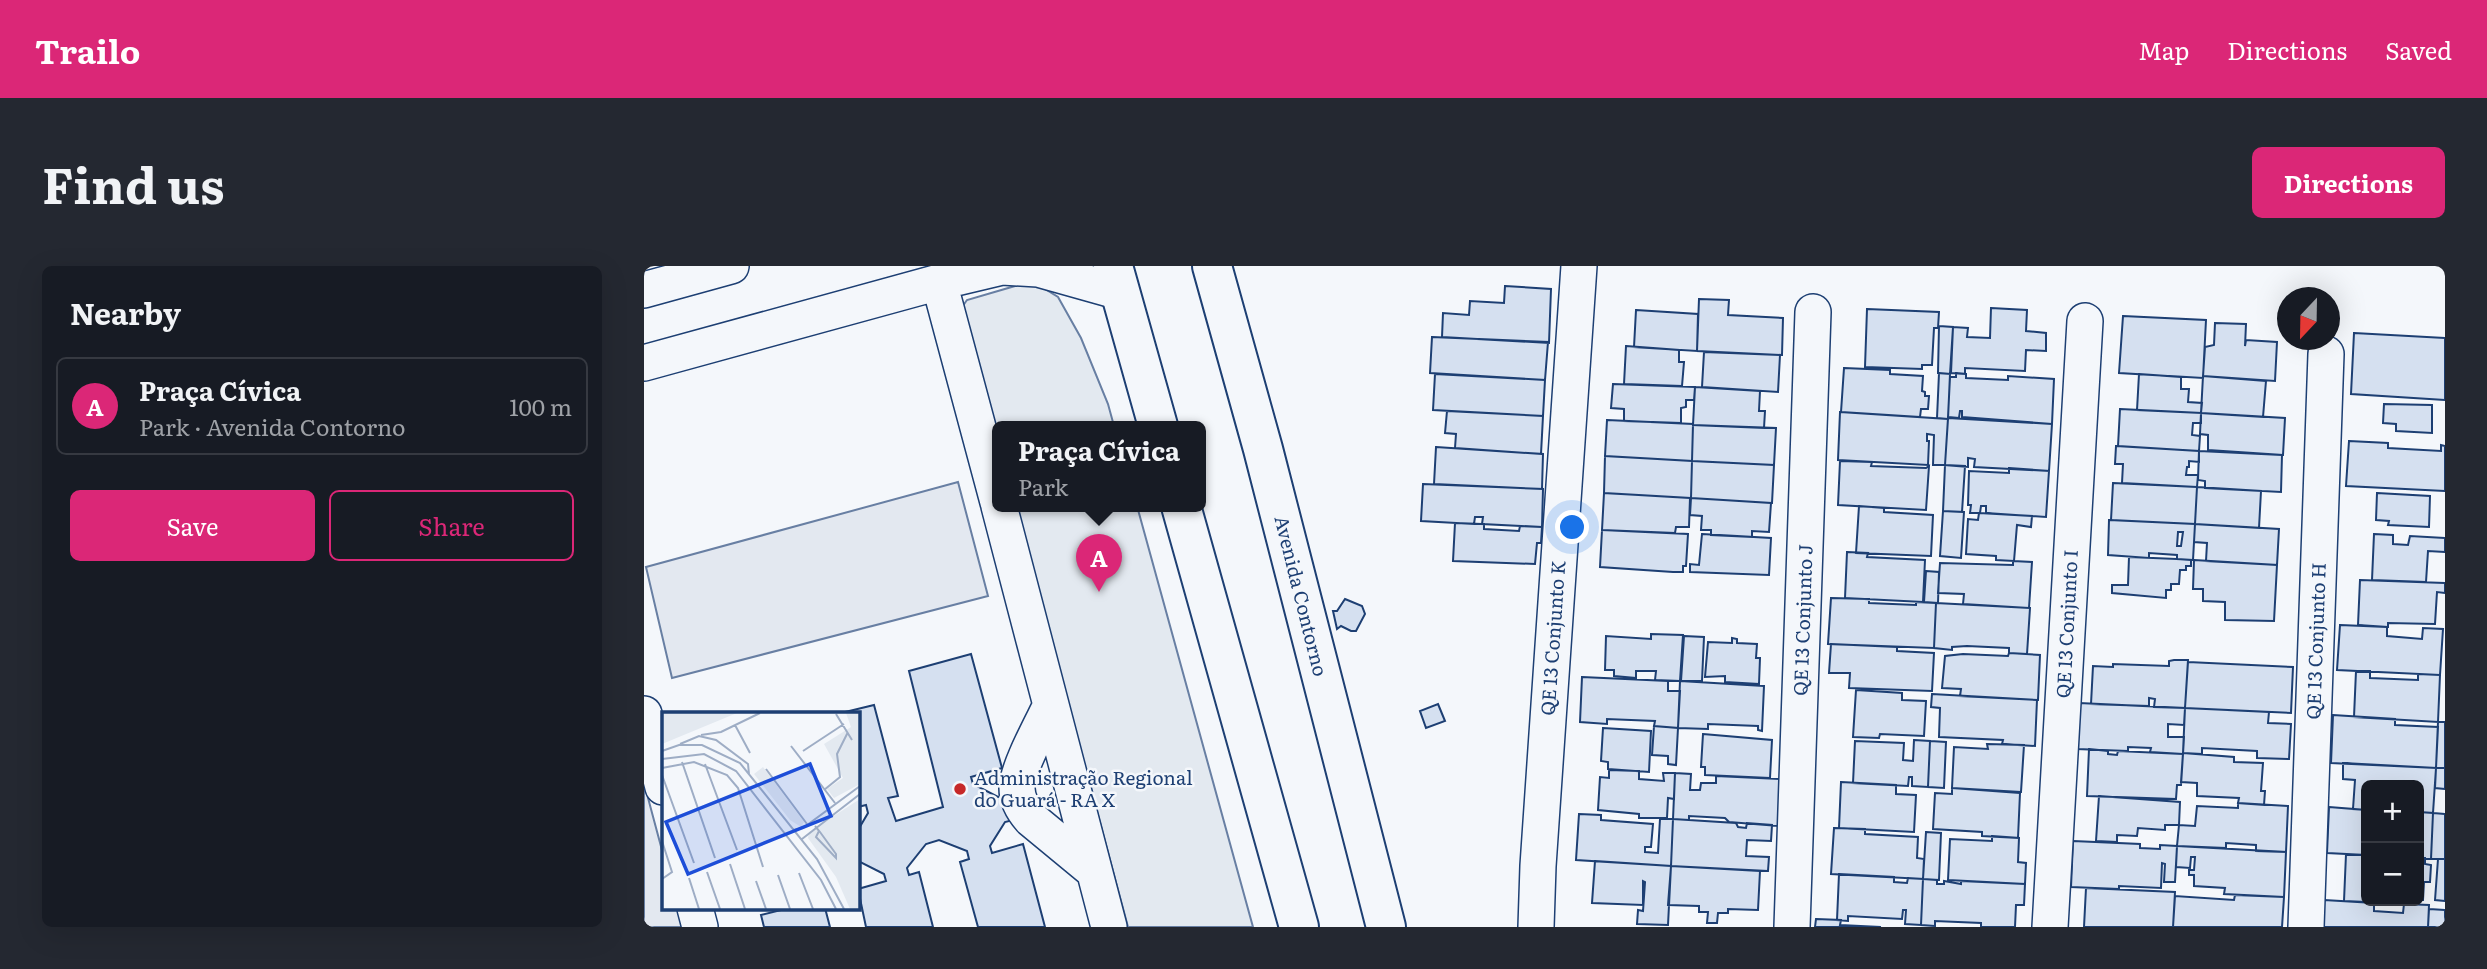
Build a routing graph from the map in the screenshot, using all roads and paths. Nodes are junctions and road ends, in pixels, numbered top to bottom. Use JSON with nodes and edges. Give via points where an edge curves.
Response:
{"nodes":[{"id":1,"x":731,"y":266,"type":"edge"},
{"id":2,"x":1212,"y":266,"type":"edge"},
{"id":3,"x":1579,"y":266,"type":"edge"},
{"id":4,"x":1002,"y":267,"type":"edge"},
{"id":5,"x":1116,"y":279,"type":"edge"},
{"id":6,"x":939,"y":282,"type":"junction"},
{"id":7,"x":644,"y":290,"type":"edge"},
{"id":8,"x":1813,"y":312,"type":"dead end"},
{"id":9,"x":2085,"y":321,"type":"dead end"},
{"id":10,"x":2326,"y":354,"type":"dead end"},
{"id":11,"x":644,"y":363,"type":"edge"},
{"id":12,"x":1157,"y":421,"type":"edge"},
{"id":13,"x":992,"y":481,"type":"edge"},
{"id":14,"x":1000,"y":512,"type":"edge"},
{"id":15,"x":1183,"y":512,"type":"edge"},
{"id":16,"x":1051,"y":705,"type":"junction"},
{"id":17,"x":644,"y":714,"type":"edge"},
{"id":18,"x":662,"y":784,"type":"edge"},
{"id":19,"x":1094,"y":871,"type":"junction"},
{"id":20,"x":695,"y":909,"type":"edge"},
{"id":21,"x":700,"y":927,"type":"edge"},
{"id":22,"x":1109,"y":927,"type":"edge"},
{"id":23,"x":1299,"y":927,"type":"edge"},
{"id":24,"x":1386,"y":927,"type":"edge"},
{"id":25,"x":1536,"y":927,"type":"edge"},
{"id":26,"x":1792,"y":927,"type":"edge"},
{"id":27,"x":2050,"y":927,"type":"edge"},
{"id":28,"x":2306,"y":927,"type":"edge"}],
"edges":[{"from":1,"to":7,"type":"street"},
{"from":2,"to":24,"type":"main road","name":"Avenida Contorno"},
{"from":3,"to":25,"type":"street","name":"QE 13 Conjunto K"},
{"from":4,"to":5,"type":"street"},
{"from":4,"to":6,"type":"street"},
{"from":5,"to":12,"type":"main road"},
{"from":6,"to":11,"type":"street"},
{"from":6,"to":13,"type":"street"},
{"from":8,"to":26,"type":"street","name":"QE 13 Conjunto J"},
{"from":9,"to":27,"type":"street","name":"QE 13 Conjunto I"},
{"from":10,"to":28,"type":"street","name":"QE 13 Conjunto H"},
{"from":14,"to":16,"type":"street"},
{"from":15,"to":23,"type":"main road"},
{"from":16,"to":19,"type":"street"},
{"from":16,"to":19,"type":"street","via":[[1019,776],[1020,801],[1031,818]]},
{"from":17,"to":18,"type":"street"},
{"from":19,"to":22,"type":"street"},
{"from":20,"to":21,"type":"street"}]}
